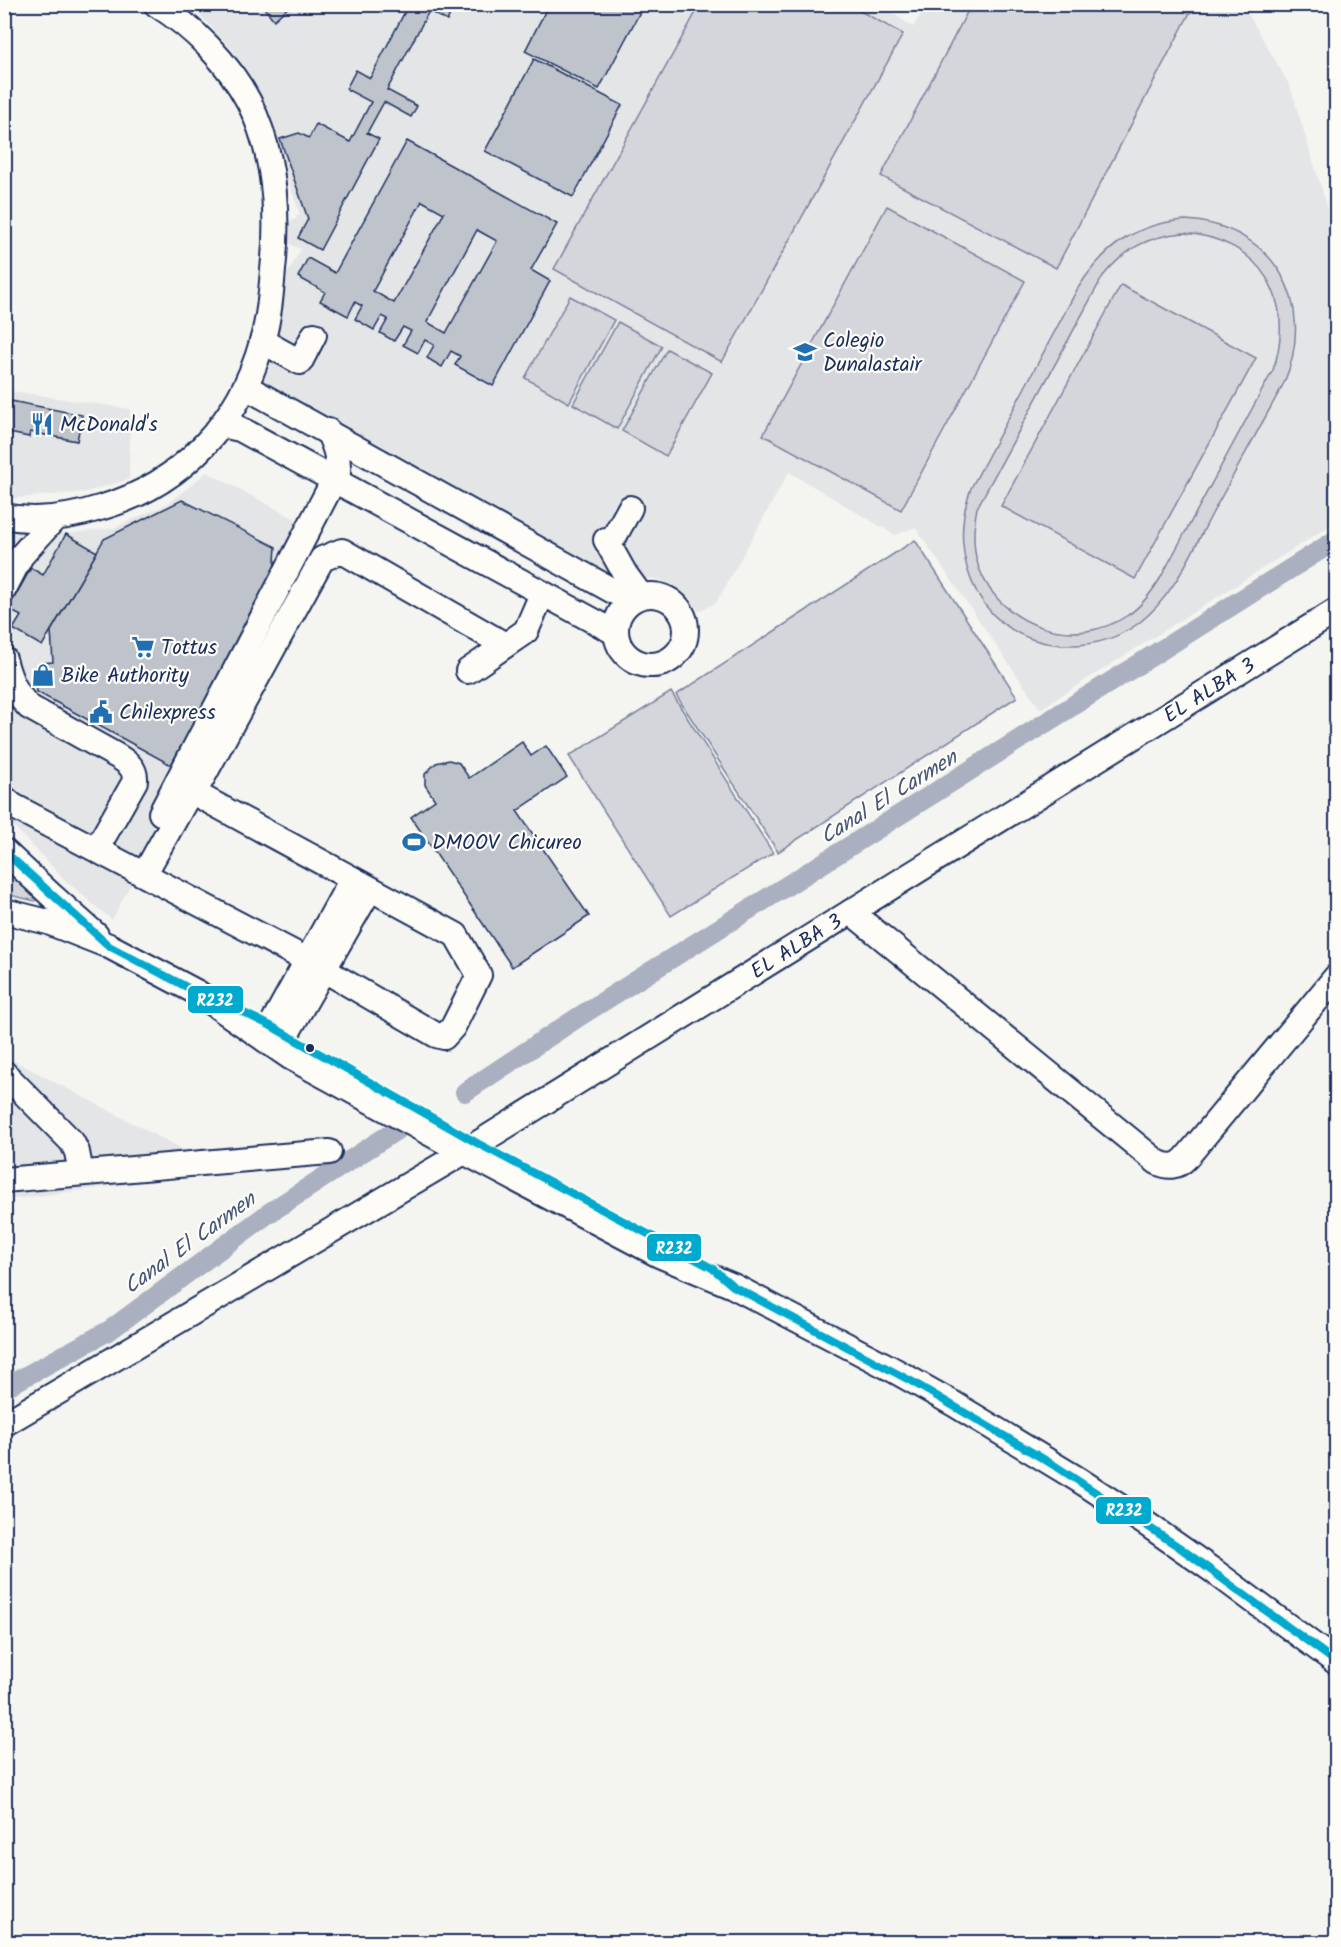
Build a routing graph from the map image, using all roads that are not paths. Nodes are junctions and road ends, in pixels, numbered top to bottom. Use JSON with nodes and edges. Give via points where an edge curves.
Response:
{"nodes":[{"id":1,"x":162,"y":6,"type":"edge"},
{"id":2,"x":314,"y":334,"type":"dead end"},
{"id":3,"x":262,"y":341,"type":"junction"},
{"id":4,"x":246,"y":387,"type":"junction"},
{"id":5,"x":222,"y":425,"type":"junction"},
{"id":6,"x":328,"y":431,"type":"junction"},
{"id":7,"x":334,"y":481,"type":"junction"},
{"id":8,"x":630,"y":508,"type":"dead end"},
{"id":9,"x":8,"y":517,"type":"edge"},
{"id":10,"x":55,"y":518,"type":"junction"},
{"id":11,"x":13,"y":555,"type":"edge"},
{"id":12,"x":4,"y":589,"type":"edge"},
{"id":13,"x":542,"y":594,"type":"junction"},
{"id":14,"x":636,"y":598,"type":"junction"},
{"id":15,"x":1336,"y":611,"type":"edge"},
{"id":16,"x":616,"y":633,"type":"junction"},
{"id":17,"x":505,"y":645,"type":"junction"},
{"id":18,"x":4,"y":659,"type":"edge"},
{"id":19,"x":468,"y":670,"type":"dead end"},
{"id":20,"x":194,"y":793,"type":"junction"},
{"id":21,"x":4,"y":798,"type":"edge"},
{"id":22,"x":97,"y":848,"type":"junction"},
{"id":23,"x":4,"y":851,"type":"edge"},
{"id":24,"x":139,"y":870,"type":"junction"},
{"id":25,"x":361,"y":884,"type":"junction"},
{"id":26,"x":4,"y":911,"type":"edge"},
{"id":27,"x":851,"y":912,"type":"junction"},
{"id":28,"x":109,"y":946,"type":"junction"},
{"id":29,"x":316,"y":965,"type":"junction"},
{"id":30,"x":1336,"y":977,"type":"edge"},
{"id":31,"x":198,"y":993,"type":"junction"},
{"id":32,"x":278,"y":1031,"type":"junction"},
{"id":33,"x":4,"y":1073,"type":"edge"},
{"id":34,"x":470,"y":1148,"type":"junction"},
{"id":35,"x":329,"y":1152,"type":"dead end"},
{"id":36,"x":81,"y":1173,"type":"junction"},
{"id":37,"x":4,"y":1180,"type":"edge"},
{"id":38,"x":4,"y":1424,"type":"edge"},
{"id":39,"x":1336,"y":1662,"type":"edge"}],
"edges":[{"from":1,"to":3,"type":"street","via":[[227,68],[249,103],[265,144],[274,189],[276,234],[271,296]]},
{"from":2,"to":3,"type":"street","via":[[300,362]]},
{"from":3,"to":4,"type":"street"},
{"from":4,"to":5,"type":"street"},
{"from":4,"to":6,"type":"street"},
{"from":5,"to":7,"type":"street","via":[[240,429]]},
{"from":5,"to":10,"type":"street","via":[[181,468],[153,487],[117,503]]},
{"from":6,"to":7,"type":"street","via":[[338,460]]},
{"from":6,"to":14,"type":"street"},
{"from":7,"to":13,"type":"street"},
{"from":7,"to":24,"type":"street"},
{"from":8,"to":14,"type":"street","via":[[614,537],[606,540]]},
{"from":9,"to":10,"type":"street"},
{"from":9,"to":11,"type":"street","via":[[20,536]]},
{"from":10,"to":11,"type":"street"},
{"from":11,"to":12,"type":"street"},
{"from":13,"to":16,"type":"street"},
{"from":13,"to":17,"type":"street","via":[[526,631]]},
{"from":14,"to":16,"type":"street","via":[[622,609]]},
{"from":14,"to":16,"type":"street","via":[[653,595],[676,605],[687,627],[683,646],[663,664],[644,665],[626,656]]},
{"from":15,"to":27,"type":"street","name":"EL ALBA 3"},
{"from":17,"to":19,"type":"street"},
{"from":17,"to":20,"type":"street","via":[[342,552],[322,559]]},
{"from":18,"to":22,"type":"street","via":[[10,681],[29,707],[130,764],[136,775]]},
{"from":20,"to":24,"type":"street","via":[[188,796]]},
{"from":20,"to":25,"type":"street"},
{"from":21,"to":22,"type":"street"},
{"from":22,"to":24,"type":"street"},
{"from":23,"to":28,"type":"street"},
{"from":24,"to":29,"type":"street"},
{"from":25,"to":29,"type":"street"},
{"from":25,"to":29,"type":"street","via":[[456,935],[467,951],[479,975],[453,1027],[444,1037],[436,1035]]},
{"from":26,"to":28,"type":"street","via":[[48,922]]},
{"from":27,"to":30,"type":"street","via":[[1157,1162],[1167,1166],[1186,1158]]},
{"from":27,"to":34,"type":"street","name":"EL ALBA 3"},
{"from":28,"to":31,"type":"street"},
{"from":29,"to":32,"type":"street"},
{"from":31,"to":32,"type":"street"},
{"from":31,"to":34,"type":"street","via":[[290,1057]]},
{"from":32,"to":34,"type":"street"},
{"from":33,"to":36,"type":"street","via":[[72,1142]]},
{"from":34,"to":38,"type":"street","name":"EL ALBA 3"},
{"from":34,"to":39,"type":"street","via":[[658,1255],[733,1286],[890,1368],[1034,1452],[1167,1539]]},
{"from":35,"to":36,"type":"street"},
{"from":36,"to":37,"type":"street"}]}
